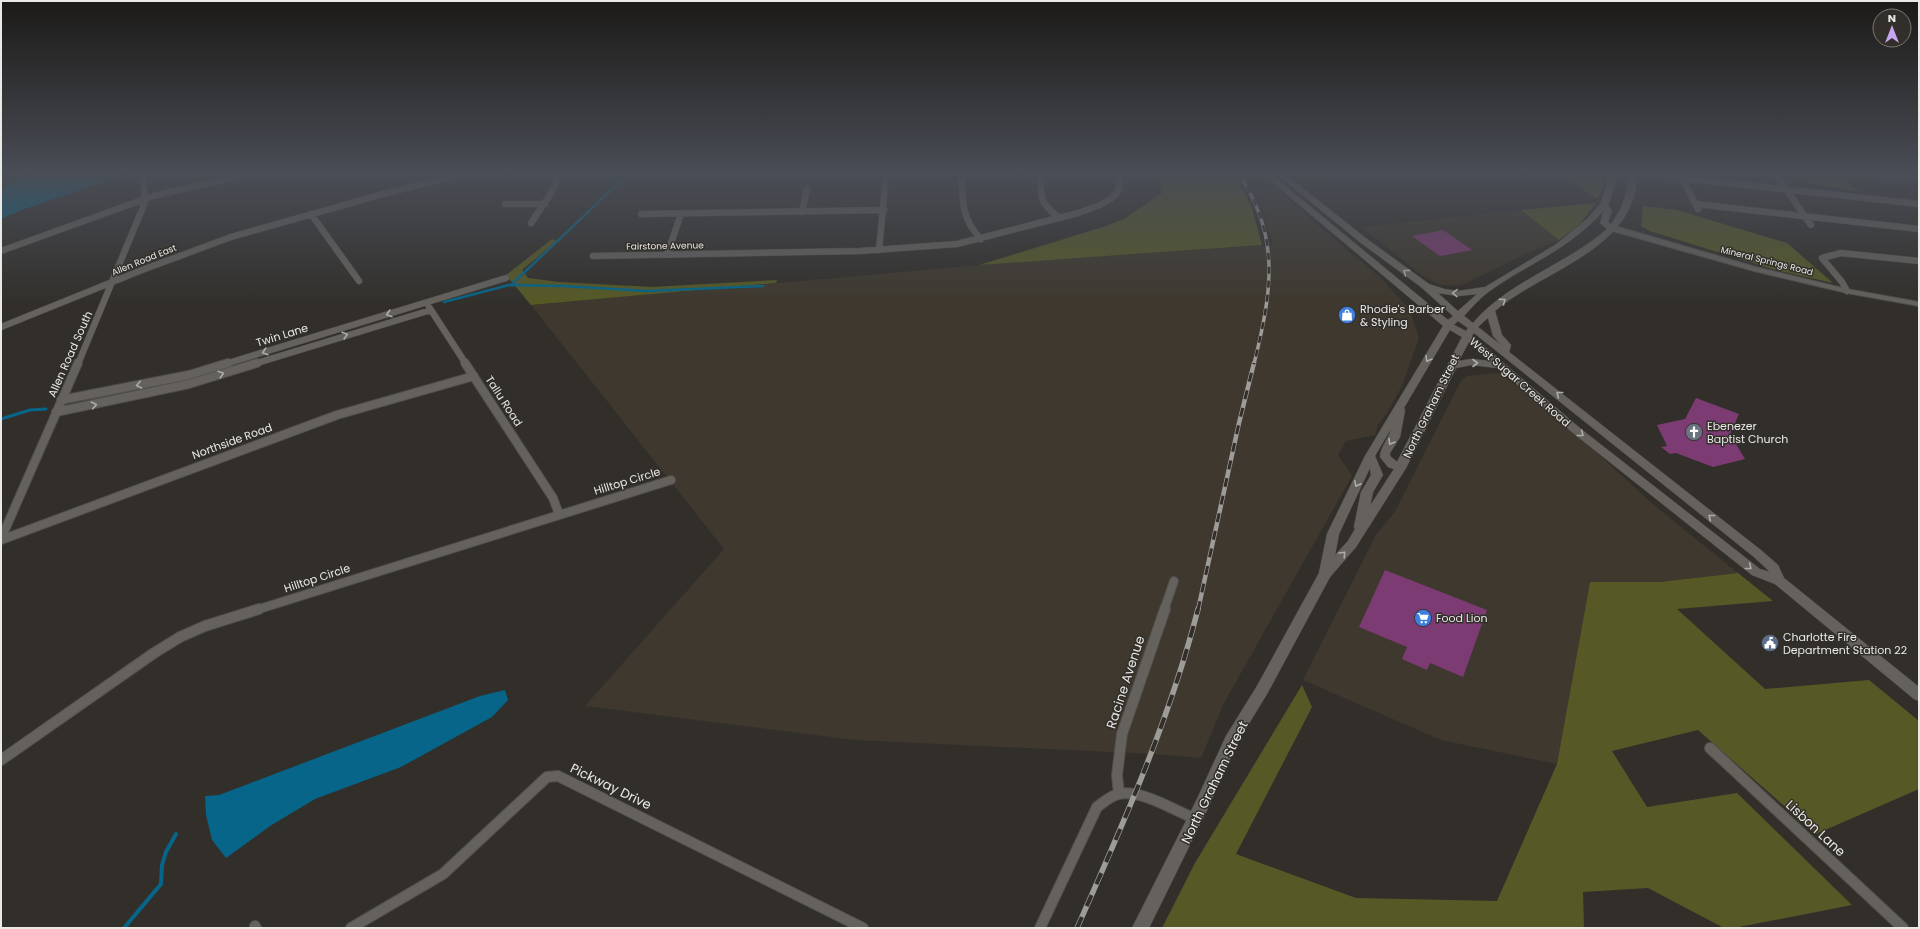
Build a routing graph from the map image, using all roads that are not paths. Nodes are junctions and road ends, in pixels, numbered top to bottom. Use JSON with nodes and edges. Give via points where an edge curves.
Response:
{"nodes":[{"id":1,"x":91,"y":218,"type":"edge"},
{"id":2,"x":137,"y":218,"type":"edge"},
{"id":3,"x":296,"y":218,"type":"edge"},
{"id":4,"x":314,"y":218,"type":"edge"},
{"id":5,"x":534,"y":218,"type":"edge"},
{"id":6,"x":680,"y":218,"type":"edge"},
{"id":7,"x":883,"y":218,"type":"edge"},
{"id":8,"x":966,"y":218,"type":"edge"},
{"id":9,"x":1059,"y":218,"type":"edge"},
{"id":10,"x":1320,"y":218,"type":"edge"},
{"id":11,"x":1337,"y":218,"type":"edge"},
{"id":12,"x":1592,"y":218,"type":"edge"},
{"id":13,"x":1606,"y":218,"type":"edge"},
{"id":14,"x":1619,"y":218,"type":"edge"},
{"id":15,"x":1808,"y":218,"type":"edge"},
{"id":16,"x":1826,"y":218,"type":"edge"},
{"id":17,"x":531,"y":223,"type":"dead end"},
{"id":18,"x":1812,"y":225,"type":"dead end"},
{"id":19,"x":1612,"y":228,"type":"junction"},
{"id":20,"x":1919,"y":229,"type":"edge"},
{"id":21,"x":981,"y":239,"type":"junction"},
{"id":22,"x":879,"y":250,"type":"junction"},
{"id":23,"x":1,"y":252,"type":"edge"},
{"id":24,"x":667,"y":255,"type":"junction"},
{"id":25,"x":593,"y":256,"type":"dead end"},
{"id":26,"x":1919,"y":261,"type":"edge"},
{"id":27,"x":506,"y":278,"type":"dead end"},
{"id":28,"x":359,"y":281,"type":"dead end"},
{"id":29,"x":113,"y":282,"type":"junction"},
{"id":30,"x":1424,"y":285,"type":"junction"},
{"id":31,"x":1487,"y":289,"type":"junction"},
{"id":32,"x":1846,"y":291,"type":"junction"},
{"id":33,"x":426,"y":302,"type":"junction"},
{"id":34,"x":1919,"y":304,"type":"edge"},
{"id":35,"x":431,"y":310,"type":"junction"},
{"id":36,"x":1490,"y":311,"type":"junction"},
{"id":37,"x":1458,"y":315,"type":"junction"},
{"id":38,"x":1448,"y":325,"type":"junction"},
{"id":39,"x":1,"y":327,"type":"edge"},
{"id":40,"x":1470,"y":331,"type":"junction"},
{"id":41,"x":1505,"y":351,"type":"junction"},
{"id":42,"x":1500,"y":365,"type":"junction"},
{"id":43,"x":1451,"y":366,"type":"junction"},
{"id":44,"x":474,"y":376,"type":"junction"},
{"id":45,"x":61,"y":400,"type":"junction"},
{"id":46,"x":1400,"y":408,"type":"junction"},
{"id":47,"x":56,"y":412,"type":"junction"},
{"id":48,"x":1370,"y":456,"type":"junction"},
{"id":49,"x":1400,"y":468,"type":"junction"},
{"id":50,"x":671,"y":480,"type":"dead end"},
{"id":51,"x":1674,"y":506,"type":"junction"},
{"id":52,"x":559,"y":514,"type":"junction"},
{"id":53,"x":1359,"y":534,"type":"junction"},
{"id":54,"x":1,"y":539,"type":"edge"},
{"id":55,"x":1758,"y":554,"type":"junction"},
{"id":56,"x":1325,"y":574,"type":"junction"},
{"id":57,"x":1779,"y":580,"type":"junction"},
{"id":58,"x":1174,"y":581,"type":"dead end"},
{"id":59,"x":1919,"y":695,"type":"edge"},
{"id":60,"x":1710,"y":748,"type":"dead end"},
{"id":61,"x":1,"y":760,"type":"edge"},
{"id":62,"x":1119,"y":794,"type":"junction"},
{"id":63,"x":1196,"y":819,"type":"junction"},
{"id":64,"x":351,"y":928,"type":"edge"},
{"id":65,"x":863,"y":928,"type":"edge"},
{"id":66,"x":1040,"y":928,"type":"edge"},
{"id":67,"x":1140,"y":928,"type":"edge"},
{"id":68,"x":1903,"y":928,"type":"edge"}],
"edges":[{"from":1,"to":23,"type":"street"},
{"from":2,"to":29,"type":"street","name":"Allen Road South"},
{"from":3,"to":29,"type":"street","name":"Allen Road East","via":[[214,243]]},
{"from":4,"to":28,"type":"street"},
{"from":5,"to":17,"type":"street"},
{"from":6,"to":24,"type":"street"},
{"from":7,"to":22,"type":"street"},
{"from":8,"to":21,"type":"street","via":[[971,230]]},
{"from":9,"to":21,"type":"street","name":"Fairstone Avenue"},
{"from":10,"to":38,"type":"main road","name":"West Sugar Creek Road"},
{"from":30,"to":11,"type":"main road","name":"West Sugar Creek Road","one_way":true},
{"from":12,"to":31,"type":"main road","name":"North Graham Street","via":[[1558,247]]},
{"from":13,"to":19,"type":"main road","via":[[1604,223]]},
{"from":14,"to":19,"type":"main road","name":"North Graham Street"},
{"from":15,"to":18,"type":"street"},
{"from":16,"to":20,"type":"street"},
{"from":19,"to":32,"type":"street","name":"Mineral Springs Road","via":[[1754,270]]},
{"from":36,"to":19,"type":"main road","name":"North Graham Street","one_way":true,"via":[[1523,287],[1590,248]]},
{"from":21,"to":22,"type":"street","name":"Fairstone Avenue","via":[[946,246]]},
{"from":22,"to":24,"type":"street","name":"Fairstone Avenue"},
{"from":24,"to":25,"type":"street","name":"Fairstone Avenue"},
{"from":26,"to":32,"type":"street","via":[[1841,253],[1822,258],[1842,282]]},
{"from":27,"to":33,"type":"street","name":"Twin Lane"},
{"from":29,"to":39,"type":"street","name":"Allen Road East"},
{"from":29,"to":45,"type":"street","name":"Allen Road South"},
{"from":31,"to":30,"type":"main road","one_way":true,"via":[[1458,294]]},
{"from":30,"to":37,"type":"main road","name":"West Sugar Creek Road"},
{"from":31,"to":37,"type":"main road","name":"North Graham Street"},
{"from":32,"to":34,"type":"street","name":"Mineral Springs Road"},
{"from":33,"to":35,"type":"street","name":"Tallu Road"},
{"from":33,"to":45,"type":"street","name":"Twin Lane","one_way":true,"via":[[189,375]]},
{"from":35,"to":44,"type":"street","name":"Tallu Road"},
{"from":47,"to":35,"type":"street","name":"Twin Lane","one_way":true,"via":[[189,384]]},
{"from":36,"to":40,"type":"main road","name":"North Graham Street"},
{"from":36,"to":41,"type":"main road","via":[[1498,336],[1506,345]]},
{"from":37,"to":38,"type":"main road","name":"North Graham Street"},
{"from":37,"to":40,"type":"main road","name":"West Sugar Creek Road"},
{"from":38,"to":40,"type":"main road","name":"West Sugar Creek Road"},
{"from":38,"to":46,"type":"main road","name":"North Graham Street","one_way":true},
{"from":40,"to":41,"type":"main road","name":"West Sugar Creek Road"},
{"from":40,"to":42,"type":"main road","name":"West Sugar Creek Road"},
{"from":40,"to":43,"type":"main road","name":"North Graham Street"},
{"from":55,"to":41,"type":"main road","name":"West Sugar Creek Road","one_way":true},
{"from":43,"to":42,"type":"main road","one_way":true,"via":[[1471,362]]},
{"from":42,"to":51,"type":"main road","name":"West Sugar Creek Road","one_way":true,"via":[[1577,431]]},
{"from":43,"to":49,"type":"main road","name":"North Graham Street"},
{"from":44,"to":52,"type":"street","name":"Tallu Road","via":[[553,498]]},
{"from":44,"to":54,"type":"street","name":"Northside Road","via":[[337,415]]},
{"from":45,"to":47,"type":"street","name":"Allen Road South"},
{"from":46,"to":48,"type":"main road","name":"North Graham Street"},
{"from":46,"to":49,"type":"main road","one_way":true,"via":[[1395,437],[1385,453],[1385,457]]},
{"from":47,"to":54,"type":"street","name":"Allen Road South"},
{"from":48,"to":53,"type":"main road","via":[[1377,475],[1366,492]]},
{"from":48,"to":56,"type":"main road","name":"North Graham Street","one_way":true,"via":[[1332,534]]},
{"from":49,"to":53,"type":"main road","name":"North Graham Street"},
{"from":50,"to":52,"type":"street","name":"Hilltop Circle"},
{"from":51,"to":55,"type":"main road","via":[[1737,548]]},
{"from":51,"to":57,"type":"main road","name":"West Sugar Creek Road","one_way":true,"via":[[1756,572]]},
{"from":52,"to":61,"type":"street","name":"Hilltop Circle","via":[[205,626],[180,637]]},
{"from":56,"to":53,"type":"main road","name":"North Graham Street","one_way":true},
{"from":55,"to":57,"type":"main road","name":"West Sugar Creek Road","via":[[1774,568]]},
{"from":56,"to":63,"type":"main road","name":"North Graham Street","via":[[1231,740]]},
{"from":57,"to":59,"type":"main road","name":"West Sugar Creek Road"},
{"from":58,"to":62,"type":"street","name":"Racine Avenue","via":[[1122,734],[1117,775]]},
{"from":60,"to":68,"type":"street","name":"Lisbon Lane"},
{"from":62,"to":63,"type":"street","via":[[1136,794]]},
{"from":62,"to":66,"type":"street","via":[[1105,799],[1097,807]]},
{"from":63,"to":67,"type":"main road","name":"North Graham Street"},
{"from":64,"to":65,"type":"street","name":"Pickway Drive","via":[[443,874],[547,777],[558,776]]}]}
